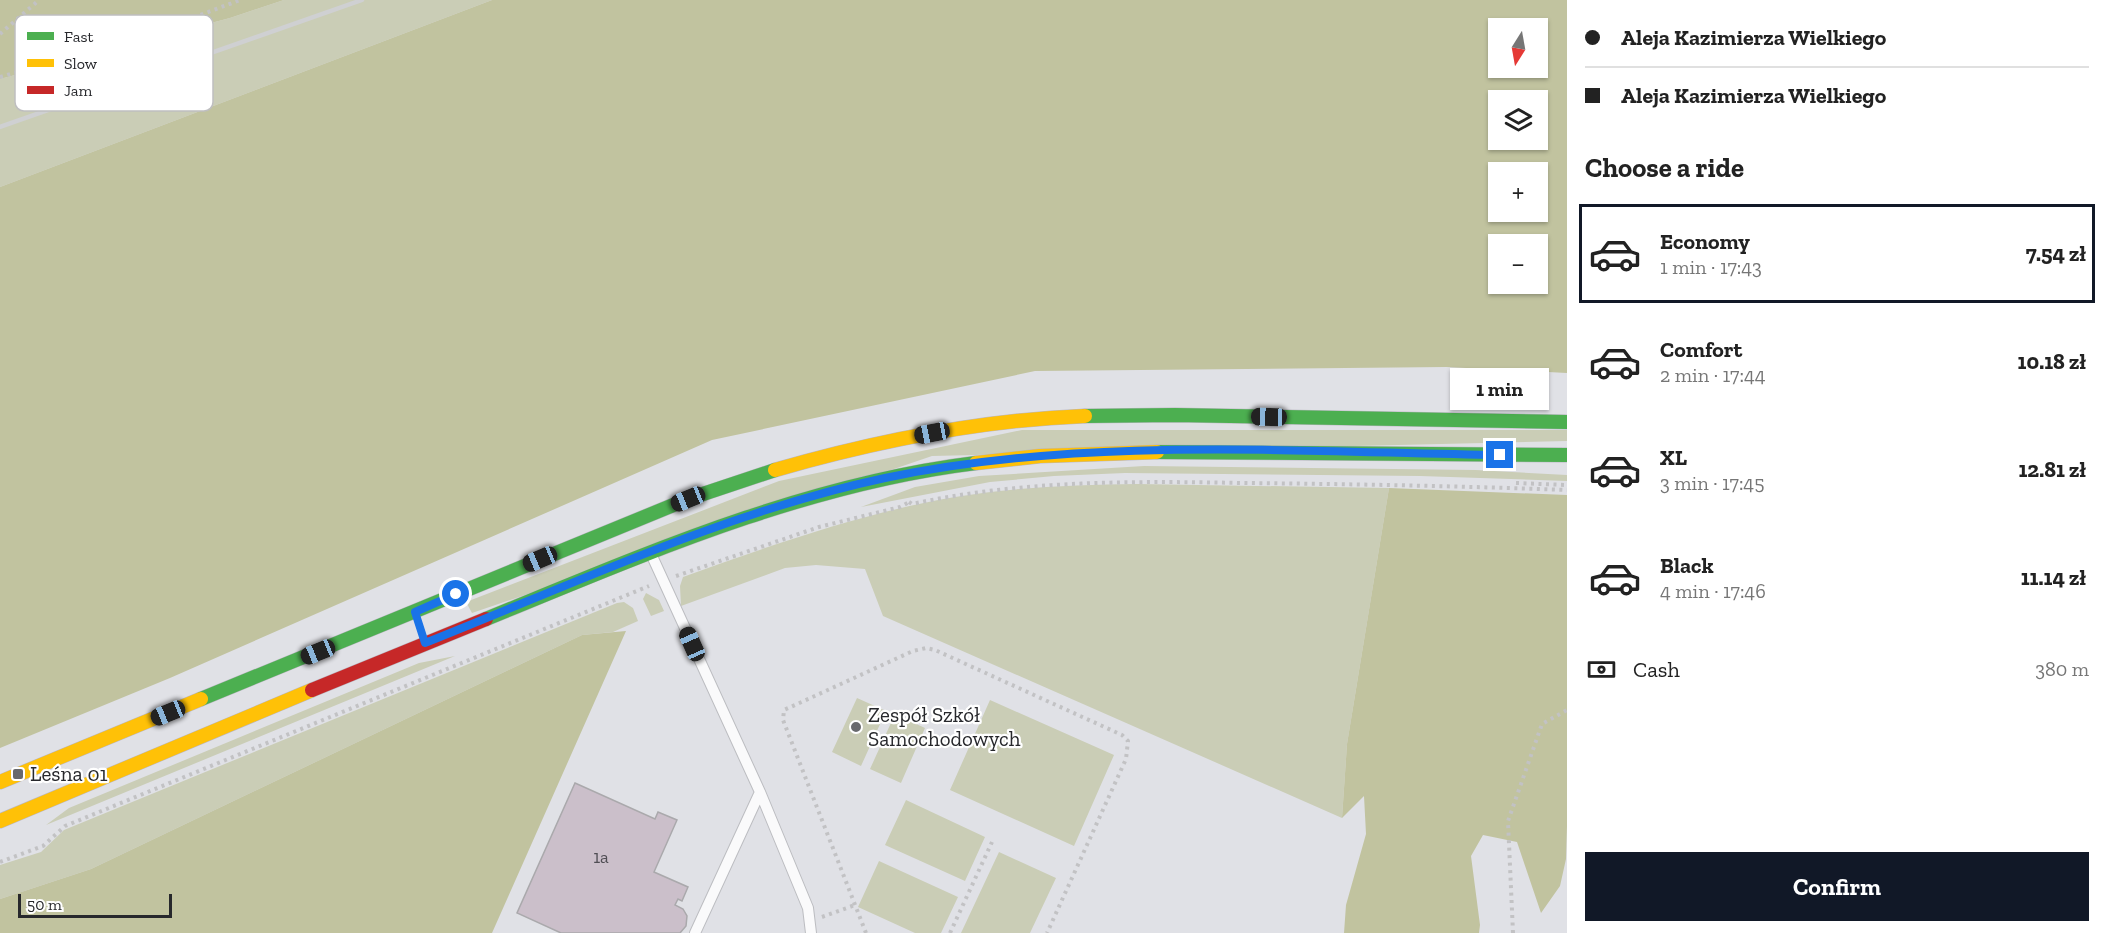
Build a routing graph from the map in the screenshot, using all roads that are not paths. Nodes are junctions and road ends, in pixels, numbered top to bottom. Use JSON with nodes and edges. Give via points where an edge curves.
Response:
{"nodes":[{"id":1,"x":1567,"y":422,"type":"edge"},
{"id":2,"x":1567,"y":455,"type":"edge"},
{"id":3,"x":651,"y":552,"type":"junction"},
{"id":4,"x":420,"y":628,"type":"junction"},
{"id":5,"x":0,"y":782,"type":"edge"},
{"id":6,"x":760,"y":792,"type":"junction"},
{"id":7,"x":0,"y":820,"type":"edge"},
{"id":8,"x":695,"y":933,"type":"edge"},
{"id":9,"x":811,"y":933,"type":"edge"}],
"edges":[{"from":1,"to":4,"type":"main road","via":[[1177,415],[1073,417],[932,433],[818,457],[730,484],[593,537]]},
{"from":2,"to":3,"type":"main road","via":[[1124,451],[1038,456],[958,465],[826,492]]},
{"from":3,"to":4,"type":"main road"},
{"from":3,"to":6,"type":"lane"},
{"from":4,"to":5,"type":"main road"},
{"from":4,"to":7,"type":"main road"},
{"from":6,"to":8,"type":"lane"},
{"from":6,"to":9,"type":"lane","via":[[808,908]]}]}
